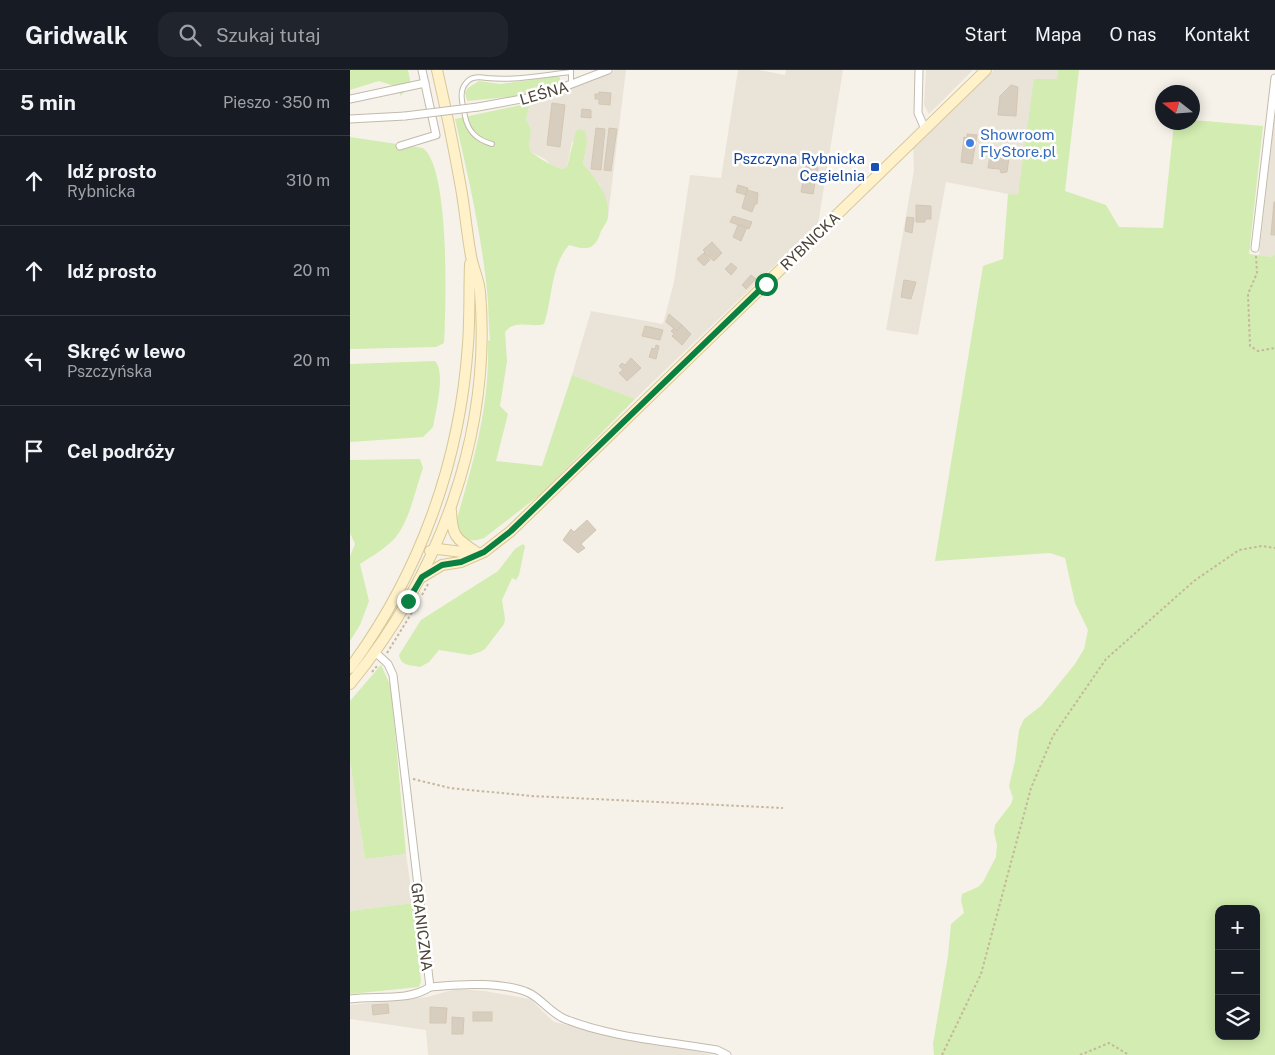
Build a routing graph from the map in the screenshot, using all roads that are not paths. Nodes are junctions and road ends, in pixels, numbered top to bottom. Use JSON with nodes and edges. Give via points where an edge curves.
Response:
{"nodes":[{"id":1,"x":422,"y":70,"type":"edge"},
{"id":2,"x":437,"y":70,"type":"edge"},
{"id":3,"x":608,"y":70,"type":"edge"},
{"id":4,"x":919,"y":70,"type":"edge"},
{"id":5,"x":986,"y":70,"type":"edge"},
{"id":6,"x":571,"y":71,"type":"edge"},
{"id":7,"x":1275,"y":78,"type":"edge"},
{"id":8,"x":425,"y":83,"type":"junction"},
{"id":9,"x":571,"y":85,"type":"junction"},
{"id":10,"x":350,"y":99,"type":"edge"},
{"id":11,"x":350,"y":119,"type":"edge"},
{"id":12,"x":925,"y":129,"type":"junction"},
{"id":13,"x":492,"y":144,"type":"dead end"},
{"id":14,"x":400,"y":146,"type":"dead end"},
{"id":15,"x":1255,"y":248,"type":"road end"},
{"id":16,"x":471,"y":256,"type":"junction"},
{"id":17,"x":451,"y":507,"type":"junction"},
{"id":18,"x":430,"y":523,"type":"junction"},
{"id":19,"x":434,"y":550,"type":"junction"},
{"id":20,"x":479,"y":554,"type":"junction"},
{"id":21,"x":414,"y":560,"type":"junction"},
{"id":22,"x":451,"y":562,"type":"junction"},
{"id":23,"x":422,"y":577,"type":"junction"},
{"id":24,"x":375,"y":652,"type":"junction"},
{"id":25,"x":350,"y":668,"type":"edge"},
{"id":26,"x":350,"y":684,"type":"edge"},
{"id":27,"x":430,"y":987,"type":"junction"},
{"id":28,"x":350,"y":999,"type":"edge"},
{"id":29,"x":727,"y":1055,"type":"edge"}],
"edges":[{"from":1,"to":8,"type":"street"},
{"from":2,"to":16,"type":"main road"},
{"from":3,"to":9,"type":"street","name":"LEŚNA"},
{"from":4,"to":12,"type":"street","via":[[918,113]]},
{"from":5,"to":12,"type":"main road","name":"RYBNICKA"},
{"from":6,"to":9,"type":"lane"},
{"from":6,"to":13,"type":"lane","via":[[507,80],[481,77],[466,82],[461,96],[466,121],[477,138]]},
{"from":7,"to":15,"type":"street"},
{"from":8,"to":10,"type":"street"},
{"from":8,"to":14,"type":"street","via":[[436,135]]},
{"from":9,"to":11,"type":"street","name":"LEŚNA","bridge":true,"via":[[517,101],[405,116]]},
{"from":12,"to":20,"type":"main road","name":"RYBNICKA","via":[[511,531]]},
{"from":16,"to":17,"type":"main road","via":[[480,290],[480,365],[471,434]]},
{"from":16,"to":18,"type":"main road","via":[[462,401],[450,463]]},
{"from":17,"to":19,"type":"main road"},
{"from":17,"to":20,"type":"main road","via":[[452,530],[456,537]]},
{"from":18,"to":19,"type":"main road"},
{"from":18,"to":21,"type":"main road"},
{"from":19,"to":20,"type":"main road"},
{"from":19,"to":21,"type":"main road"},
{"from":19,"to":22,"type":"main road","via":[[439,557]]},
{"from":19,"to":23,"type":"main road"},
{"from":20,"to":22,"type":"main road","name":"RYBNICKA","via":[[461,562]]},
{"from":21,"to":25,"type":"main road","via":[[389,609]]},
{"from":22,"to":23,"type":"main road","name":"RYBNICKA","via":[[437,566]]},
{"from":23,"to":24,"type":"main road"},
{"from":24,"to":26,"type":"main road"},
{"from":24,"to":27,"type":"street","name":"GRANICZNA","via":[[391,668]]},
{"from":27,"to":28,"type":"street","via":[[410,994]]},
{"from":27,"to":29,"type":"street","name":"GRANICZNA","via":[[463,984],[518,989],[531,994],[563,1019],[609,1032],[717,1050]]}]}
